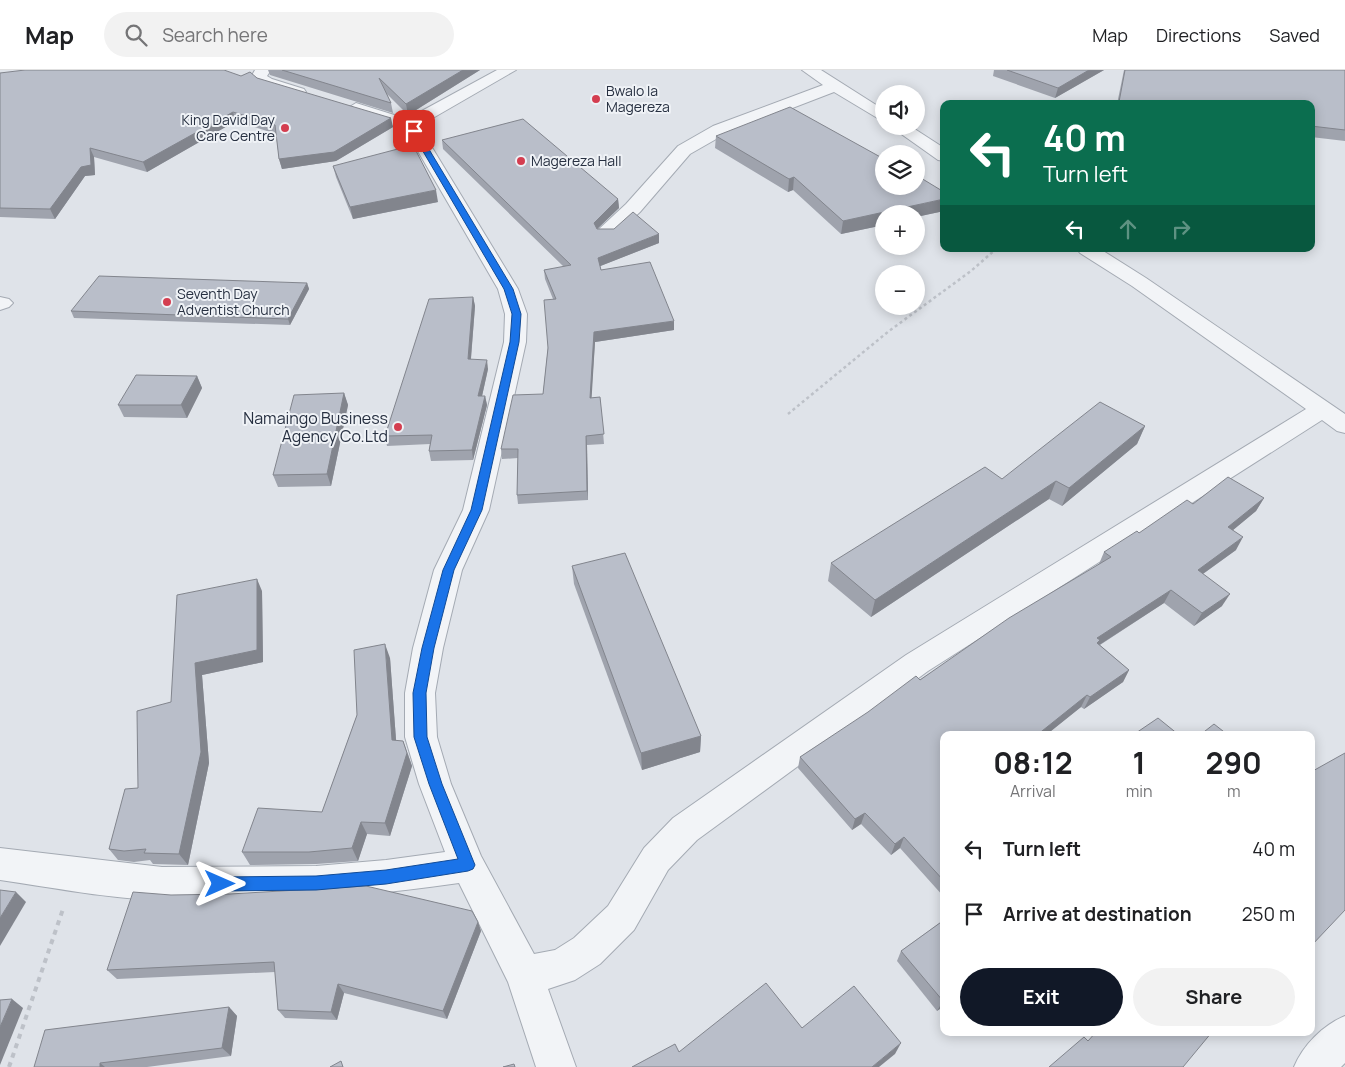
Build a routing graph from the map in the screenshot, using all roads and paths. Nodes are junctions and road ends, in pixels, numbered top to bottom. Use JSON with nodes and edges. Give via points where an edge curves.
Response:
{"nodes":[{"id":1,"x":263,"y":70,"type":"edge"},
{"id":2,"x":508,"y":70,"type":"edge"},
{"id":3,"x":810,"y":70,"type":"edge"},
{"id":4,"x":835,"y":86,"type":"junction"},
{"id":5,"x":875,"y":111,"type":"edge"},
{"id":6,"x":409,"y":125,"type":"junction"},
{"id":7,"x":912,"y":135,"type":"edge"},
{"id":8,"x":940,"y":153,"type":"edge"},
{"id":9,"x":606,"y":233,"type":"edge"},
{"id":10,"x":993,"y":252,"type":"edge"},
{"id":11,"x":1092,"y":252,"type":"edge"},
{"id":12,"x":788,"y":414,"type":"dead end"},
{"id":13,"x":1333,"y":418,"type":"edge"},
{"id":14,"x":0,"y":864,"type":"edge"},
{"id":15,"x":468,"y":865,"type":"junction"},
{"id":16,"x":75,"y":875,"type":"junction"},
{"id":17,"x":525,"y":976,"type":"junction"},
{"id":18,"x":1345,"y":1035,"type":"edge"},
{"id":19,"x":9,"y":1067,"type":"edge"},
{"id":20,"x":556,"y":1067,"type":"edge"},
{"id":21,"x":1314,"y":1067,"type":"edge"}],
"edges":[{"from":1,"to":6,"type":"street","via":[[259,77],[266,82]]},
{"from":2,"to":6,"type":"street"},
{"from":3,"to":4,"type":"street"},
{"from":4,"to":5,"type":"street"},
{"from":4,"to":9,"type":"street","via":[[719,130],[684,150],[633,208]]},
{"from":6,"to":15,"type":"street","via":[[508,289],[516,314],[515,342],[476,510],[448,570],[420,693],[421,737]]},
{"from":7,"to":8,"type":"street"},
{"from":10,"to":12,"type":"path","via":[[980,265],[890,330]]},
{"from":11,"to":13,"type":"street","via":[[1140,282]]},
{"from":13,"to":17,"type":"street","via":[[909,669],[685,829],[656,859],[621,918],[587,951],[562,967]]},
{"from":14,"to":16,"type":"street"},
{"from":15,"to":16,"type":"street","via":[[316,883],[162,884]]},
{"from":15,"to":17,"type":"street"},
{"from":16,"to":19,"type":"path"},
{"from":17,"to":20,"type":"street"},
{"from":18,"to":21,"type":"street"}]}
